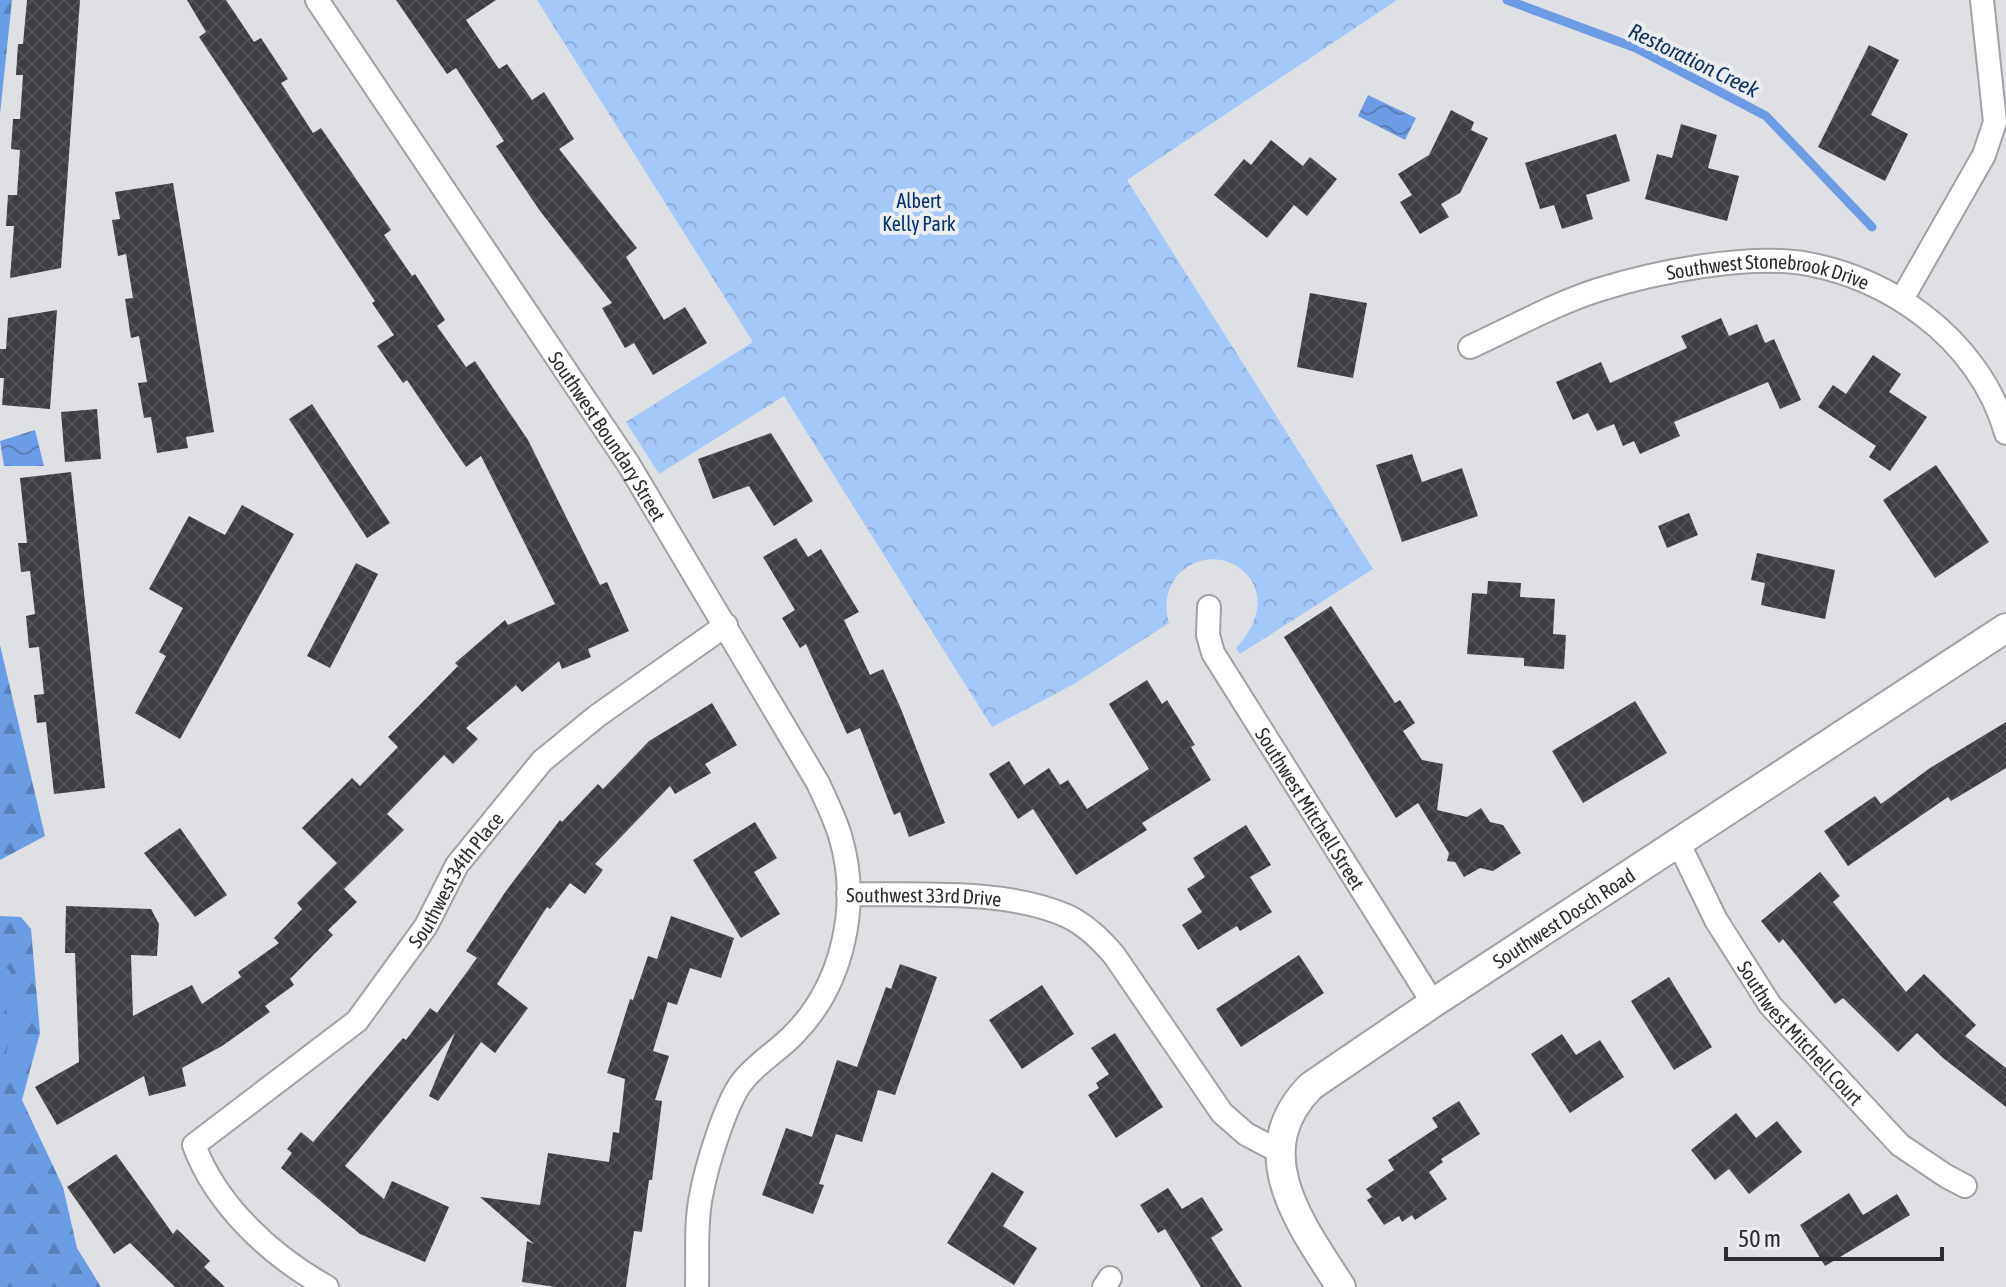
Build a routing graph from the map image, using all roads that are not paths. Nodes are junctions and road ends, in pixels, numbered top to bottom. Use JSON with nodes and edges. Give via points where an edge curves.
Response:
{"nodes":[{"id":1,"x":317,"y":0,"type":"edge"},
{"id":2,"x":1982,"y":0,"type":"edge"},
{"id":3,"x":1902,"y":299,"type":"junction"},
{"id":4,"x":1470,"y":347,"type":"dead end"},
{"id":5,"x":2006,"y":433,"type":"edge"},
{"id":6,"x":1209,"y":607,"type":"dead end"},
{"id":7,"x":726,"y":625,"type":"junction"},
{"id":8,"x":2006,"y":628,"type":"edge"},
{"id":9,"x":1678,"y":842,"type":"junction"},
{"id":10,"x":848,"y":894,"type":"junction"},
{"id":11,"x":1433,"y":1003,"type":"junction"},
{"id":12,"x":1278,"y":1151,"type":"junction"},
{"id":13,"x":1965,"y":1186,"type":"dead end"},
{"id":14,"x":327,"y":1287,"type":"edge"},
{"id":15,"x":697,"y":1287,"type":"edge"},
{"id":16,"x":1341,"y":1287,"type":"edge"}],
"edges":[{"from":1,"to":7,"type":"street","name":"Southwest Boundary Street","via":[[629,465]]},
{"from":2,"to":3,"type":"street","via":[[1995,122],[1984,155]]},
{"from":3,"to":4,"type":"street","name":"Southwest Stonebrook Drive","via":[[1869,282],[1807,263],[1742,261],[1667,272],[1598,290]]},
{"from":3,"to":5,"type":"street","name":"Southwest Stonebrook Drive","via":[[1939,328],[1981,377]]},
{"from":6,"to":11,"type":"street","name":"Southwest Mitchell Street","via":[[1213,653]]},
{"from":7,"to":10,"type":"street","name":"Southwest Boundary Street","via":[[818,783],[842,840]]},
{"from":7,"to":14,"type":"street","name":"Southwest 34th Place","via":[[542,761],[457,865],[426,926],[357,1021],[194,1145],[229,1205],[284,1258]]},
{"from":8,"to":9,"type":"street","name":"Southwest Dosch Road"},
{"from":9,"to":11,"type":"street","name":"Southwest Dosch Road"},
{"from":9,"to":13,"type":"street","name":"Southwest Mitchell Court","via":[[1716,920],[1770,1005],[1900,1145]]},
{"from":10,"to":12,"type":"street","name":"Southwest 33rd Drive","via":[[975,897],[1066,916],[1094,933],[1114,955],[1222,1113]]},
{"from":10,"to":15,"type":"street","name":"Southwest 33rd Drive","via":[[844,943],[817,1007],[742,1082],[725,1115],[701,1197]]},
{"from":11,"to":12,"type":"street","name":"Southwest Dosch Road","via":[[1311,1086],[1289,1115]]},
{"from":12,"to":16,"type":"street","via":[[1294,1210]]}]}
